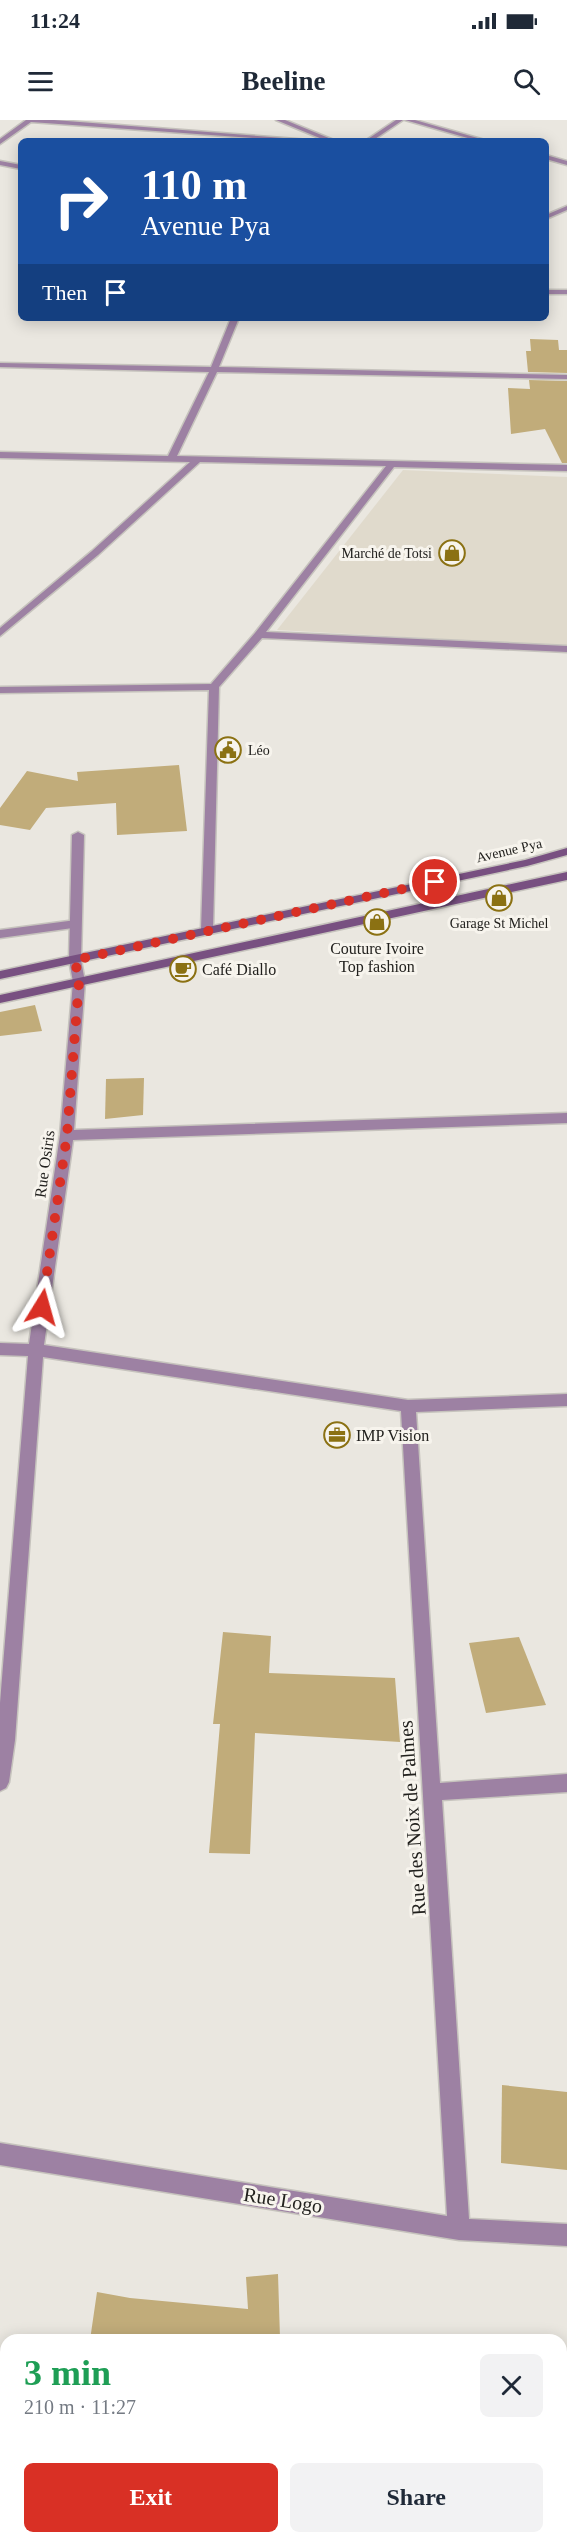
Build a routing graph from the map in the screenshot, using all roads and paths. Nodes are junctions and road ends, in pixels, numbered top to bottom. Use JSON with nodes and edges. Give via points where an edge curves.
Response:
{"nodes":[{"id":1,"x":279,"y":120,"type":"edge"},
{"id":2,"x":400,"y":120,"type":"edge"},
{"id":3,"x":408,"y":120,"type":"edge"},
{"id":4,"x":29,"y":121,"type":"edge"},
{"id":5,"x":276,"y":138,"type":"edge"},
{"id":6,"x":325,"y":138,"type":"edge"},
{"id":7,"x":373,"y":138,"type":"edge"},
{"id":8,"x":474,"y":138,"type":"edge"},
{"id":9,"x":0,"y":142,"type":"edge"},
{"id":10,"x":549,"y":159,"type":"edge"},
{"id":11,"x":0,"y":163,"type":"edge"},
{"id":12,"x":567,"y":163,"type":"edge"},
{"id":13,"x":18,"y":166,"type":"edge"},
{"id":14,"x":567,"y":207,"type":"edge"},
{"id":15,"x":549,"y":216,"type":"edge"},
{"id":16,"x":549,"y":292,"type":"edge"},
{"id":17,"x":567,"y":292,"type":"edge"},
{"id":18,"x":234,"y":321,"type":"edge"},
{"id":19,"x":0,"y":366,"type":"edge"},
{"id":20,"x":214,"y":370,"type":"junction"},
{"id":21,"x":567,"y":377,"type":"edge"},
{"id":22,"x":0,"y":455,"type":"edge"},
{"id":23,"x":171,"y":460,"type":"junction"},
{"id":24,"x":197,"y":460,"type":"junction"},
{"id":25,"x":392,"y":464,"type":"junction"},
{"id":26,"x":567,"y":468,"type":"edge"},
{"id":27,"x":0,"y":633,"type":"edge"},
{"id":28,"x":259,"y":635,"type":"junction"},
{"id":29,"x":567,"y":649,"type":"edge"},
{"id":30,"x":214,"y":687,"type":"junction"},
{"id":31,"x":0,"y":690,"type":"edge"},
{"id":32,"x":78,"y":836,"type":"dead end"},
{"id":33,"x":567,"y":851,"type":"edge"},
{"id":34,"x":567,"y":876,"type":"edge"},
{"id":35,"x":76,"y":924,"type":"junction"},
{"id":36,"x":207,"y":930,"type":"junction"},
{"id":37,"x":0,"y":934,"type":"edge"},
{"id":38,"x":75,"y":960,"type":"junction"},
{"id":39,"x":0,"y":975,"type":"edge"},
{"id":40,"x":79,"y":982,"type":"junction"},
{"id":41,"x":0,"y":999,"type":"edge"},
{"id":42,"x":567,"y":1118,"type":"edge"},
{"id":43,"x":67,"y":1135,"type":"junction"},
{"id":44,"x":0,"y":1349,"type":"edge"},
{"id":45,"x":36,"y":1350,"type":"junction"},
{"id":46,"x":567,"y":1400,"type":"edge"},
{"id":47,"x":408,"y":1406,"type":"junction"},
{"id":48,"x":0,"y":1782,"type":"edge"},
{"id":49,"x":567,"y":1784,"type":"edge"},
{"id":50,"x":433,"y":1792,"type":"junction"},
{"id":51,"x":0,"y":2154,"type":"edge"},
{"id":52,"x":459,"y":2229,"type":"junction"},
{"id":53,"x":567,"y":2235,"type":"edge"}],
"edges":[{"from":1,"to":6,"type":"street"},
{"from":2,"to":7,"type":"street"},
{"from":3,"to":8,"type":"street"},
{"from":4,"to":5,"type":"street"},
{"from":4,"to":9,"type":"street"},
{"from":10,"to":12,"type":"street"},
{"from":11,"to":13,"type":"street"},
{"from":14,"to":15,"type":"street"},
{"from":16,"to":17,"type":"street"},
{"from":18,"to":20,"type":"street"},
{"from":19,"to":20,"type":"street"},
{"from":20,"to":21,"type":"street"},
{"from":20,"to":23,"type":"street"},
{"from":22,"to":23,"type":"street"},
{"from":23,"to":24,"type":"street"},
{"from":24,"to":25,"type":"street"},
{"from":24,"to":27,"type":"street"},
{"from":25,"to":26,"type":"street"},
{"from":25,"to":28,"type":"street"},
{"from":28,"to":29,"type":"street"},
{"from":28,"to":30,"type":"street"},
{"from":30,"to":31,"type":"street"},
{"from":30,"to":36,"type":"street"},
{"from":32,"to":35,"type":"street","name":"Rue Osiris"},
{"from":33,"to":36,"type":"main road","name":"Avenue Pya"},
{"from":34,"to":40,"type":"main road"},
{"from":35,"to":37,"type":"street"},
{"from":35,"to":38,"type":"street","name":"Rue Osiris"},
{"from":36,"to":38,"type":"main road","name":"Avenue Pya"},
{"from":38,"to":39,"type":"main road","name":"Avenue Pya"},
{"from":38,"to":40,"type":"street","name":"Rue Osiris"},
{"from":40,"to":41,"type":"main road"},
{"from":40,"to":43,"type":"street","name":"Rue Osiris"},
{"from":42,"to":43,"type":"street"},
{"from":43,"to":45,"type":"street","name":"Rue Osiris"},
{"from":44,"to":45,"type":"street"},
{"from":45,"to":47,"type":"street"},
{"from":45,"to":48,"type":"street","name":"Rue Osiris"},
{"from":46,"to":47,"type":"street"},
{"from":47,"to":50,"type":"street","name":"Rue des Noix de Palmes"},
{"from":49,"to":50,"type":"street"},
{"from":50,"to":52,"type":"street","name":"Rue des Noix de Palmes"},
{"from":51,"to":52,"type":"street","name":"Rue Logo"},
{"from":52,"to":53,"type":"street","name":"Rue Logo"}]}
